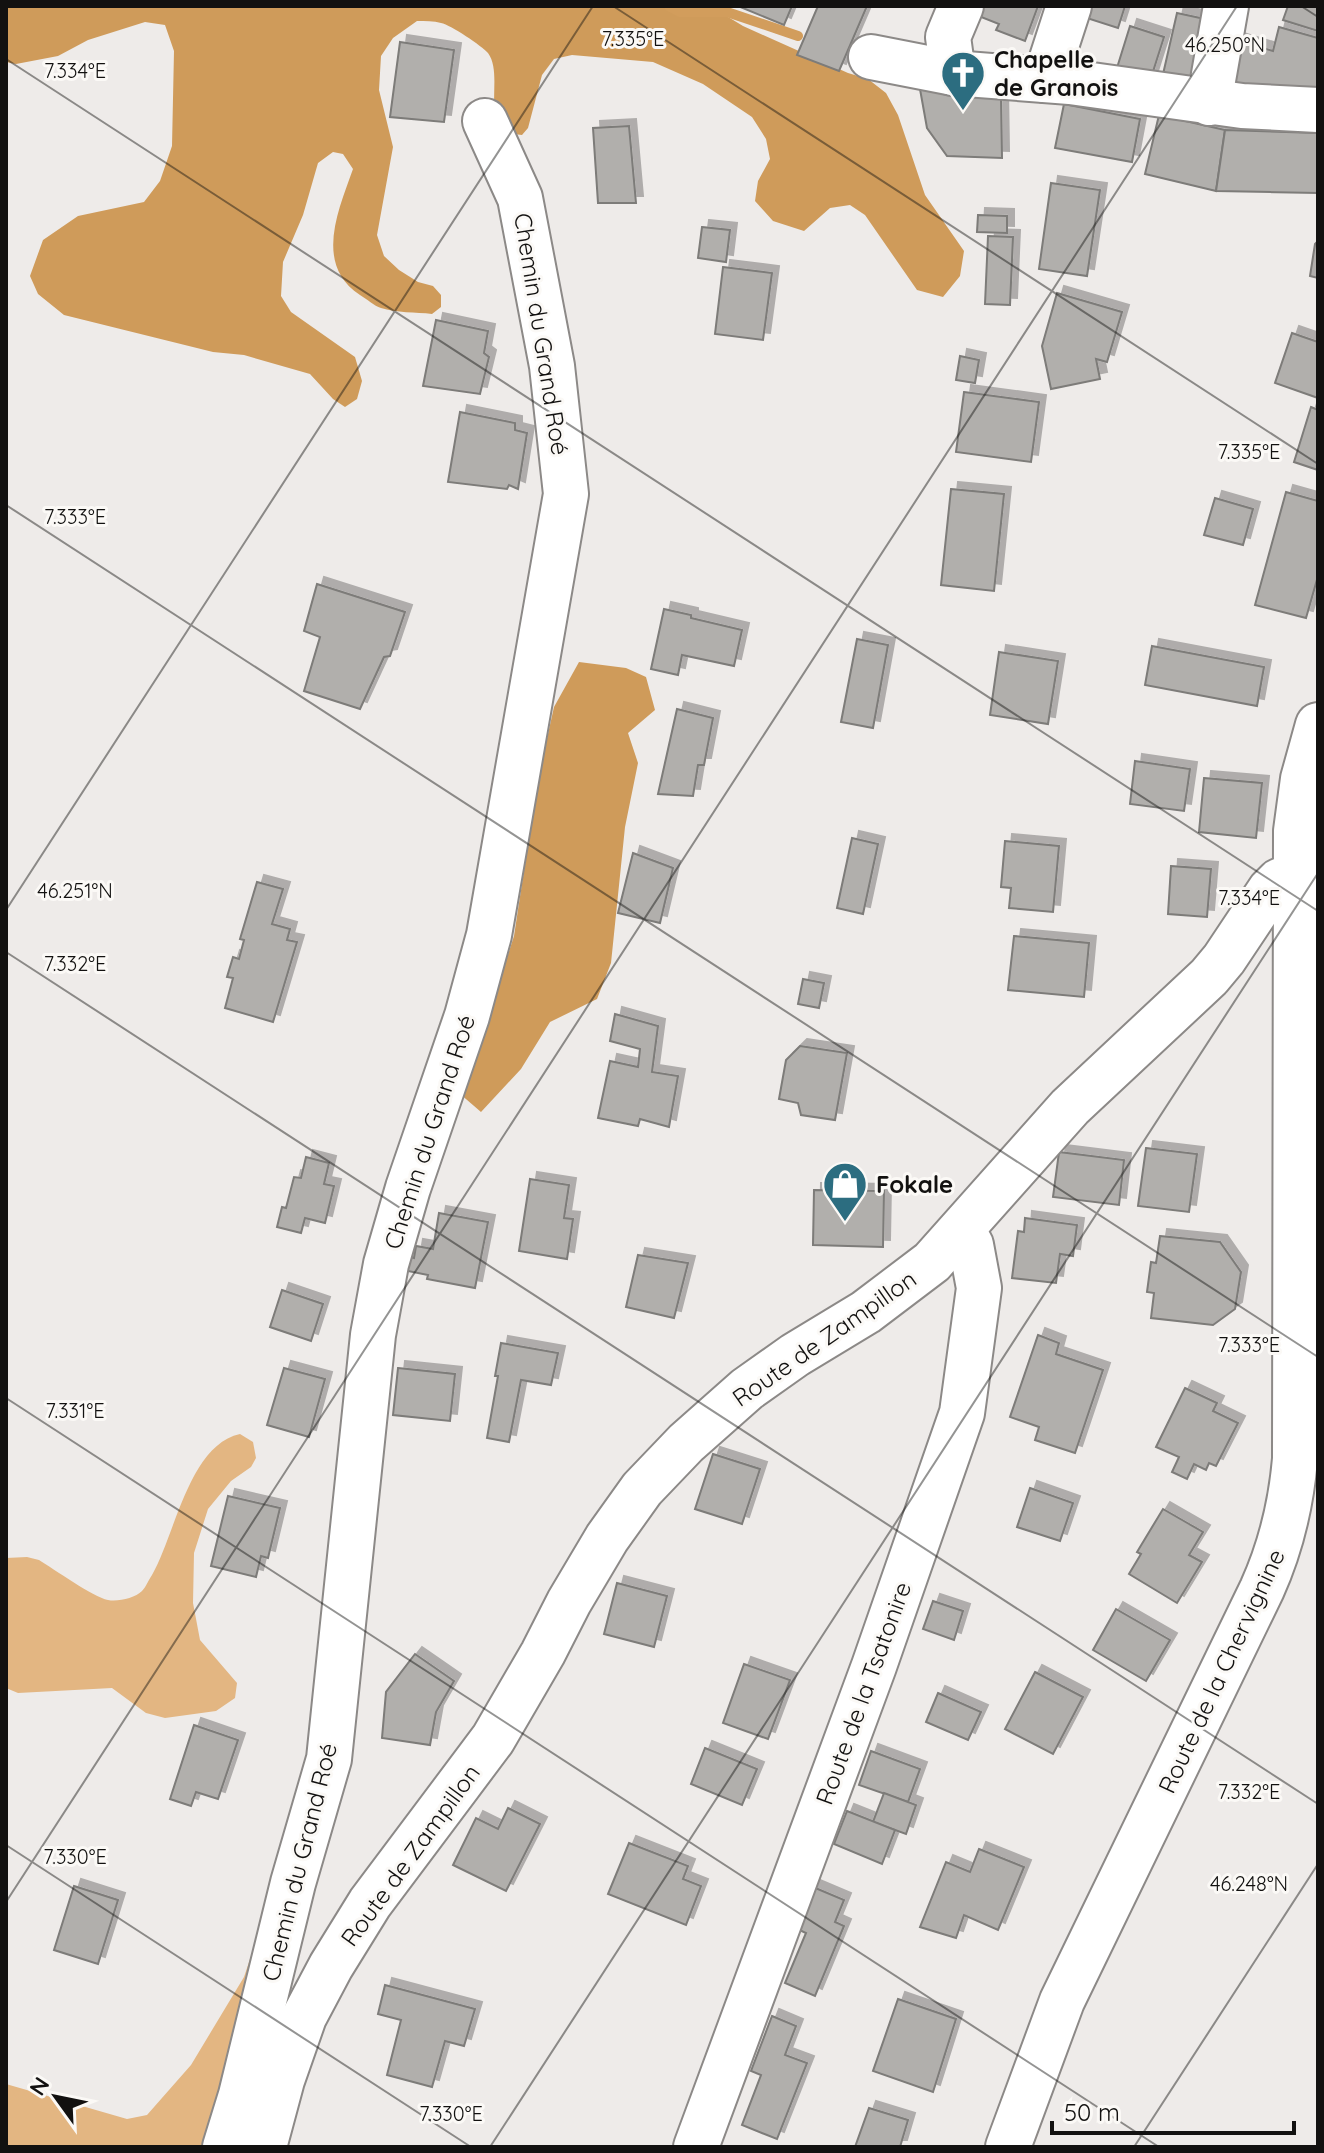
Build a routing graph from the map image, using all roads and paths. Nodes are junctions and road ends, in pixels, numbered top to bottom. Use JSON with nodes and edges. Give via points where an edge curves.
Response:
{"nodes":[{"id":1,"x":961,"y":6,"type":"edge"},
{"id":2,"x":1069,"y":6,"type":"edge"},
{"id":3,"x":1226,"y":6,"type":"edge"},
{"id":4,"x":871,"y":57,"type":"dead end"},
{"id":5,"x":953,"y":73,"type":"junction"},
{"id":6,"x":1045,"y":80,"type":"junction"},
{"id":7,"x":1209,"y":103,"type":"junction"},
{"id":8,"x":1318,"y":110,"type":"edge"},
{"id":9,"x":485,"y":121,"type":"dead end"},
{"id":10,"x":1318,"y":725,"type":"edge"},
{"id":11,"x":1294,"y":875,"type":"junction"},
{"id":12,"x":1307,"y":1001,"type":"edge"},
{"id":13,"x":962,"y":1231,"type":"junction"},
{"id":14,"x":225,"y":2147,"type":"edge"},
{"id":15,"x":264,"y":2147,"type":"edge"},
{"id":16,"x":696,"y":2147,"type":"edge"},
{"id":17,"x":1008,"y":2147,"type":"edge"}],
"edges":[{"from":1,"to":5,"type":"street","via":[[948,37]]},
{"from":2,"to":6,"type":"street"},
{"from":3,"to":7,"type":"street"},
{"from":4,"to":5,"type":"street"},
{"from":5,"to":6,"type":"street"},
{"from":6,"to":7,"type":"street"},
{"from":7,"to":8,"type":"street"},
{"from":9,"to":14,"type":"street","name":"Chemin du Grand Roé","via":[[520,198],[552,366],[566,494],[489,935],[381,1285],[329,1759]]},
{"from":10,"to":11,"type":"street","name":"Route de la Chervignine","via":[[1300,794]]},
{"from":11,"to":12,"type":"street","name":"Route de la Chervignine"},
{"from":11,"to":13,"type":"street","name":"Route de Zampillon","via":[[1277,883],[1209,977],[1070,1107]]},
{"from":12,"to":17,"type":"street","name":"Route de la Chervignine","via":[[1295,1459],[1280,1546],[1062,2001]]},
{"from":13,"to":15,"type":"street","name":"Route de Zampillon","via":[[899,1288],[747,1389],[642,1489],[607,1538],[493,1739],[370,1903],[331,1966],[301,2028]]},
{"from":13,"to":16,"type":"street","name":"Route de la Tsatonire","via":[[971,1245],[979,1288],[962,1413]]}]}
